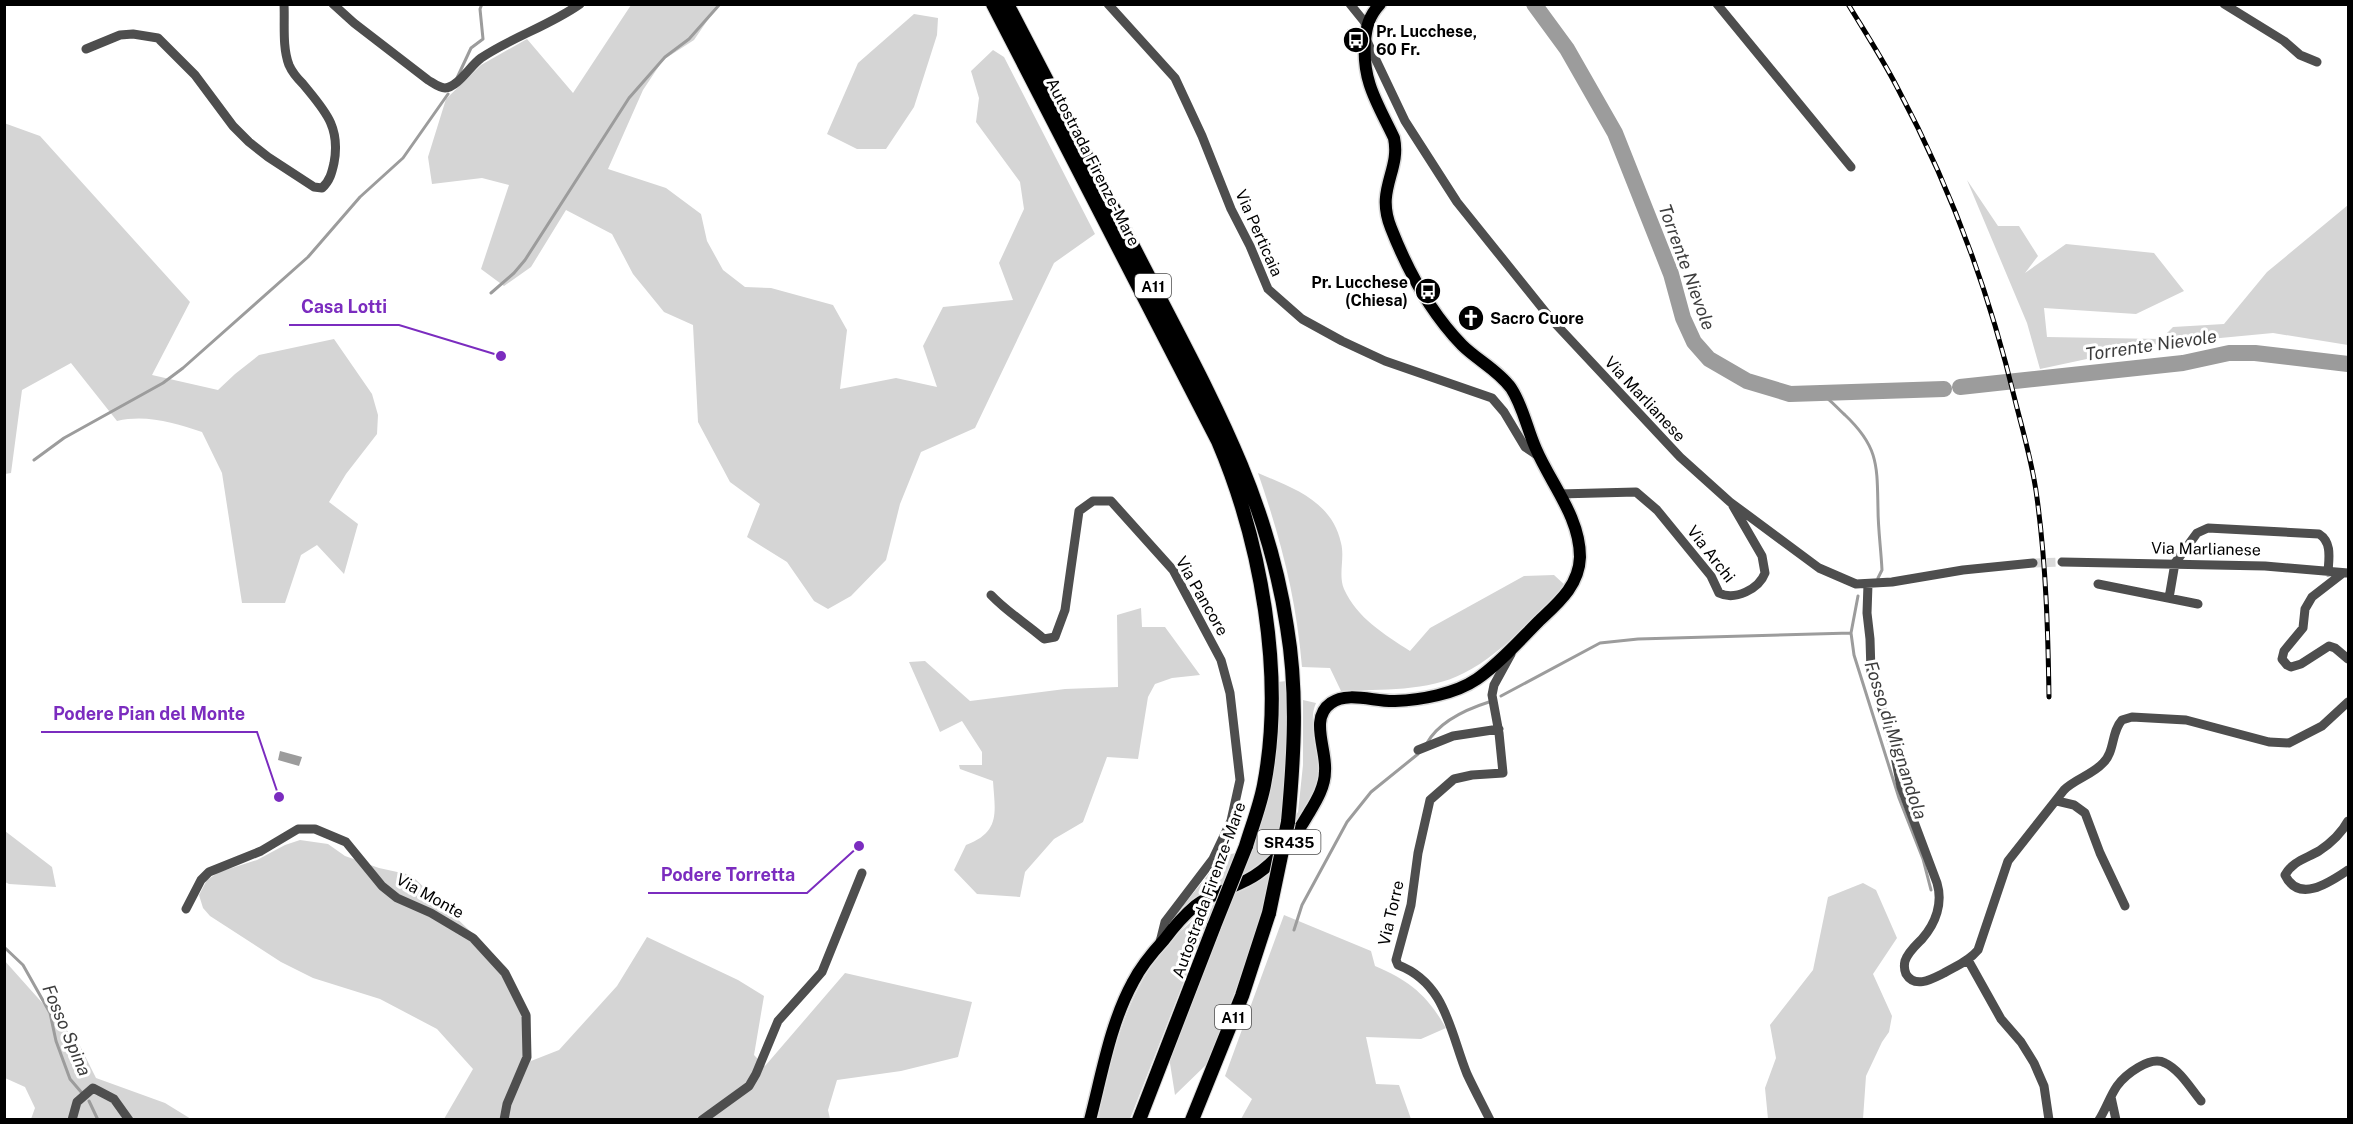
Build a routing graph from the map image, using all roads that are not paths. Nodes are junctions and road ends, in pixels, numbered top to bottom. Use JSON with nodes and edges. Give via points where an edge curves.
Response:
{"nodes":[{"id":1,"x":284,"y":4,"type":"edge"},
{"id":2,"x":333,"y":4,"type":"edge"},
{"id":3,"x":580,"y":4,"type":"edge"},
{"id":4,"x":993,"y":4,"type":"edge"},
{"id":5,"x":1007,"y":4,"type":"edge"},
{"id":6,"x":1108,"y":4,"type":"edge"},
{"id":7,"x":1350,"y":4,"type":"edge"},
{"id":8,"x":1380,"y":4,"type":"edge"},
{"id":9,"x":1717,"y":4,"type":"edge"},
{"id":10,"x":2224,"y":4,"type":"edge"},
{"id":11,"x":1366,"y":31,"type":"junction"},
{"id":12,"x":86,"y":49,"type":"dead end"},
{"id":13,"x":2317,"y":62,"type":"dead end"},
{"id":14,"x":1851,"y":167,"type":"dead end"},
{"id":15,"x":1540,"y":457,"type":"junction"},
{"id":16,"x":1559,"y":494,"type":"junction"},
{"id":17,"x":1730,"y":502,"type":"junction"},
{"id":18,"x":2062,"y":562,"type":"tunnel mouth"},
{"id":19,"x":2033,"y":563,"type":"tunnel mouth"},
{"id":20,"x":2175,"y":563,"type":"junction"},
{"id":21,"x":2328,"y":572,"type":"junction"},
{"id":22,"x":2346,"y":573,"type":"edge"},
{"id":23,"x":1868,"y":584,"type":"junction"},
{"id":24,"x":2098,"y":584,"type":"dead end"},
{"id":25,"x":991,"y":595,"type":"dead end"},
{"id":26,"x":2169,"y":598,"type":"junction"},
{"id":27,"x":2198,"y":604,"type":"dead end"},
{"id":28,"x":1517,"y":643,"type":"junction"},
{"id":29,"x":2349,"y":659,"type":"edge"},
{"id":30,"x":2349,"y":702,"type":"edge"},
{"id":31,"x":1498,"y":729,"type":"junction"},
{"id":32,"x":1418,"y":750,"type":"dead end"},
{"id":33,"x":2057,"y":801,"type":"junction"},
{"id":34,"x":2349,"y":821,"type":"edge"},
{"id":35,"x":2349,"y":870,"type":"edge"},
{"id":36,"x":862,"y":873,"type":"dead end"},
{"id":37,"x":2126,"y":906,"type":"dead end"},
{"id":38,"x":186,"y":909,"type":"dead end"},
{"id":39,"x":1159,"y":945,"type":"junction"},
{"id":40,"x":1968,"y":960,"type":"junction"},
{"id":41,"x":2111,"y":1098,"type":"junction"},
{"id":42,"x":2201,"y":1101,"type":"dead end"},
{"id":43,"x":72,"y":1119,"type":"edge"},
{"id":44,"x":129,"y":1119,"type":"edge"},
{"id":45,"x":504,"y":1119,"type":"edge"},
{"id":46,"x":702,"y":1119,"type":"edge"},
{"id":47,"x":1090,"y":1119,"type":"edge"},
{"id":48,"x":1139,"y":1119,"type":"edge"},
{"id":49,"x":1192,"y":1119,"type":"edge"},
{"id":50,"x":1490,"y":1119,"type":"edge"},
{"id":51,"x":2049,"y":1119,"type":"edge"},
{"id":52,"x":2099,"y":1119,"type":"edge"},
{"id":53,"x":2116,"y":1119,"type":"edge"}],
"edges":[{"from":1,"to":12,"type":"street","via":[[289,65],[324,108],[333,128],[336,153],[330,177],[322,188],[314,187],[249,142],[195,75],[158,39],[120,34]]},
{"from":2,"to":3,"type":"street","via":[[428,80],[445,88],[479,59]]},
{"from":4,"to":48,"type":"highway","name":"Autostrada Firenze-Mare","number":"A11","bridge":true,"via":[[1218,441],[1244,510],[1259,576],[1271,696],[1267,768],[1260,801]]},
{"from":5,"to":49,"type":"highway","name":"Autostrada Firenze-Mare","number":"A11","bridge":true,"via":[[1219,413],[1256,501],[1282,595],[1290,654],[1294,752],[1288,822],[1269,913],[1242,996]]},
{"from":6,"to":15,"type":"street","name":"Via Perticaia","via":[[1175,78],[1268,289],[1302,319],[1385,361],[1492,398],[1525,447]]},
{"from":7,"to":11,"type":"street","name":"Via Marlianese"},
{"from":8,"to":11,"type":"main road"},
{"from":9,"to":14,"type":"street"},
{"from":10,"to":13,"type":"street","via":[[2284,40],[2300,55]]},
{"from":11,"to":15,"type":"main road","number":"SR435","via":[[1364,56],[1370,89],[1396,146],[1384,200],[1391,228],[1432,308],[1451,334],[1509,385]]},
{"from":11,"to":17,"type":"street","name":"Via Marlianese","via":[[1405,121],[1457,202],[1551,320],[1680,457]]},
{"from":15,"to":16,"type":"main road","number":"SR435"},
{"from":16,"to":17,"type":"street","name":"Via Archi","via":[[1636,492],[1658,510],[1711,576],[1719,593],[1731,596],[1756,587],[1763,580],[1765,566]]},
{"from":16,"to":28,"type":"main road","number":"SR435","via":[[1579,543],[1575,581],[1563,600]]},
{"from":17,"to":23,"type":"street","name":"Via Marlianese","via":[[1819,568],[1856,584]]},
{"from":18,"to":20,"type":"street","name":"Via Marlianese"},
{"from":19,"to":23,"type":"street","name":"Via Marlianese"},
{"from":20,"to":21,"type":"street","name":"Via Marlianese"},
{"from":20,"to":21,"type":"street","via":[[2197,533],[2211,528],[2319,534],[2328,546]]},
{"from":20,"to":26,"type":"street"},
{"from":21,"to":22,"type":"street","name":"Via Marlianese"},
{"from":22,"to":29,"type":"street","via":[[2312,597],[2305,609],[2303,628],[2282,659],[2295,666],[2329,646]]},
{"from":23,"to":40,"type":"street","via":[[1871,672],[1901,787],[1939,890],[1933,924],[1907,956],[1904,969],[1910,979],[1922,982]]},
{"from":24,"to":26,"type":"street"},
{"from":25,"to":39,"type":"street","name":"Via Pancore","via":[[1044,639],[1055,637],[1065,610],[1079,511],[1093,501],[1110,501],[1173,570],[1221,660],[1230,693],[1240,780],[1231,821],[1213,859],[1165,922]]},
{"from":26,"to":27,"type":"street"},
{"from":28,"to":31,"type":"street","via":[[1493,690]]},
{"from":28,"to":39,"type":"main road","number":"SR435","via":[[1473,682],[1451,691],[1394,701],[1340,698],[1331,703],[1321,714],[1319,725],[1325,758],[1324,783],[1300,828],[1270,865],[1199,903]]},
{"from":30,"to":33,"type":"street","via":[[2322,726],[2289,743],[2269,742],[2186,720],[2126,718],[2119,722],[2103,764],[2069,785]]},
{"from":31,"to":32,"type":"street","via":[[1453,736]]},
{"from":31,"to":50,"type":"street","name":"Via Torre","via":[[1503,773],[1454,779],[1430,800],[1411,905],[1396,960],[1419,977],[1447,1014],[1468,1076]]},
{"from":33,"to":37,"type":"street","via":[[2079,807],[2085,813]]},
{"from":33,"to":40,"type":"street","via":[[2008,861],[1981,945]]},
{"from":34,"to":35,"type":"street","via":[[2332,842],[2289,867],[2285,875],[2297,890],[2305,890],[2328,883]]},
{"from":36,"to":46,"type":"street","via":[[822,972],[778,1022],[753,1080],[727,1104]]},
{"from":38,"to":45,"type":"street","name":"Via Monte","via":[[209,872],[298,829],[315,829],[345,842],[382,886],[473,938],[505,973],[526,1016],[527,1057]]},
{"from":39,"to":47,"type":"main road","number":"SR435","via":[[1134,978],[1122,1005]]},
{"from":40,"to":51,"type":"street","via":[[1998,1013],[2034,1063],[2044,1086]]},
{"from":41,"to":42,"type":"street","via":[[2118,1084],[2132,1072],[2161,1061]]},
{"from":41,"to":52,"type":"street"},
{"from":41,"to":53,"type":"street"},
{"from":43,"to":44,"type":"street","via":[[77,1102],[93,1088],[114,1099]]}]}
